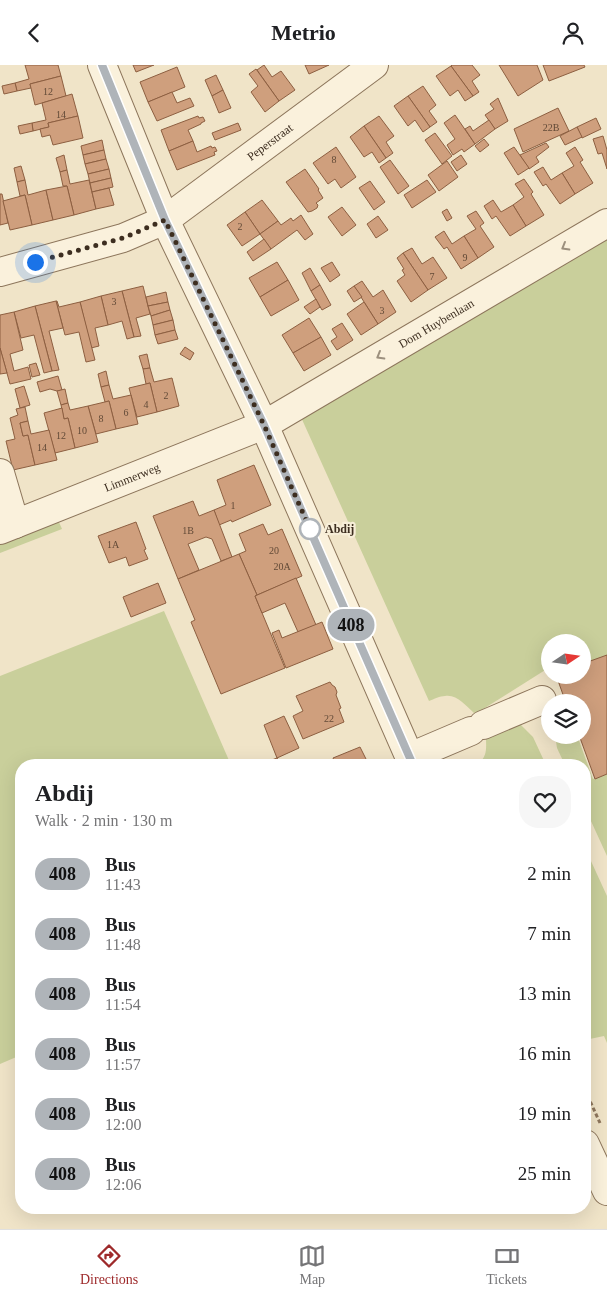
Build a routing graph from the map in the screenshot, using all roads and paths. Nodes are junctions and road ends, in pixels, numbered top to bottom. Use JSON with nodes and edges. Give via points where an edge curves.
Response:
{"nodes":[{"id":1,"x":102,"y":65,"type":"edge"},
{"id":2,"x":374,"y":65,"type":"edge"},
{"id":3,"x":165,"y":220,"type":"junction"},
{"id":4,"x":607,"y":223,"type":"edge"},
{"id":5,"x":0,"y":272,"type":"edge"},
{"id":6,"x":264,"y":425,"type":"junction"},
{"id":7,"x":0,"y":473,"type":"edge"},
{"id":8,"x":8,"y":527,"type":"edge"},
{"id":9,"x":541,"y":701,"type":"edge"},
{"id":10,"x":410,"y":759,"type":"edge"},
{"id":11,"x":415,"y":759,"type":"edge"},
{"id":12,"x":591,"y":1121,"type":"edge"},
{"id":13,"x":594,"y":1137,"type":"edge"},
{"id":14,"x":607,"y":1191,"type":"edge"}],
"edges":[{"from":1,"to":3,"type":"street"},
{"from":2,"to":3,"type":"street","name":"Peperstraat"},
{"from":3,"to":5,"type":"street","name":"Peperstraat","via":[[123,238]]},
{"from":3,"to":6,"type":"street"},
{"from":4,"to":6,"type":"street","name":"Dom Huybenlaan","one_way":true},
{"from":6,"to":8,"type":"street","name":"Limmerweg"},
{"from":6,"to":10,"type":"street"},
{"from":7,"to":8,"type":"street"},
{"from":9,"to":11,"type":"street"},
{"from":12,"to":13,"type":"path"},
{"from":13,"to":14,"type":"street"}]}
